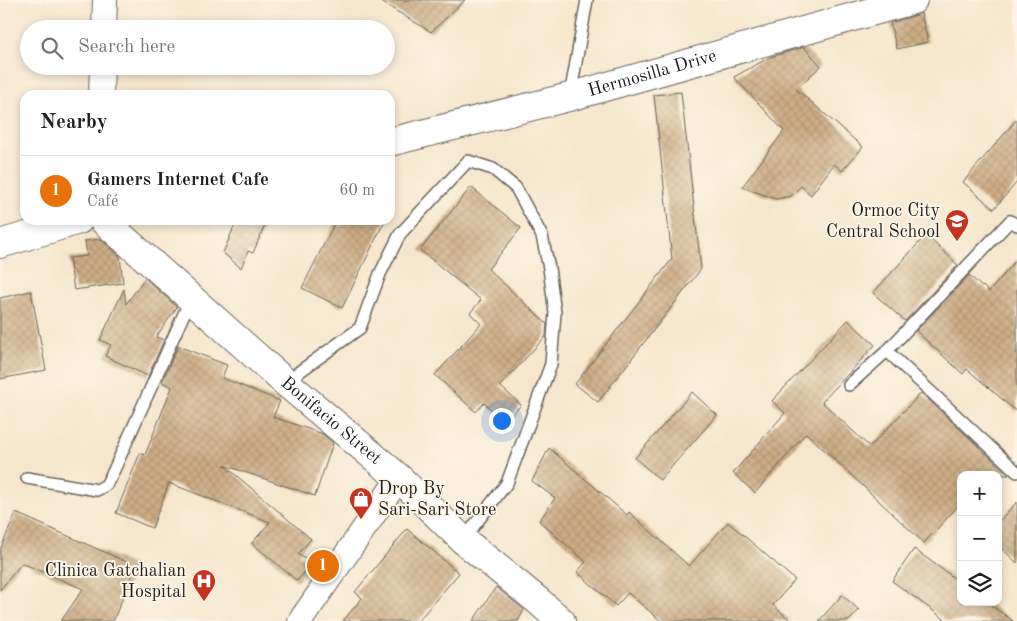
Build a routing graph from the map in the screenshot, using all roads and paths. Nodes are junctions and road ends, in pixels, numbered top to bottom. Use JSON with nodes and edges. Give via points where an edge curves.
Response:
{"nodes":[{"id":1,"x":105,"y":0,"type":"edge"},
{"id":2,"x":586,"y":0,"type":"edge"},
{"id":3,"x":913,"y":0,"type":"edge"},
{"id":4,"x":104,"y":20,"type":"edge"},
{"id":5,"x":102,"y":75,"type":"edge"},
{"id":6,"x":101,"y":90,"type":"edge"},
{"id":7,"x":569,"y":97,"type":"junction"},
{"id":8,"x":395,"y":141,"type":"edge"},
{"id":9,"x":63,"y":225,"type":"edge"},
{"id":10,"x":109,"y":225,"type":"edge"},
{"id":11,"x":1017,"y":226,"type":"edge"},
{"id":12,"x":0,"y":244,"type":"edge"},
{"id":13,"x":191,"y":298,"type":"junction"},
{"id":14,"x":887,"y":351,"type":"junction"},
{"id":15,"x":285,"y":382,"type":"junction"},
{"id":16,"x":848,"y":385,"type":"dead end"},
{"id":17,"x":1017,"y":472,"type":"edge"},
{"id":18,"x":26,"y":478,"type":"dead end"},
{"id":19,"x":399,"y":478,"type":"junction"},
{"id":20,"x":463,"y":540,"type":"junction"},
{"id":21,"x":300,"y":621,"type":"edge"},
{"id":22,"x":560,"y":621,"type":"edge"}],
"edges":[{"from":1,"to":4,"type":"street"},
{"from":2,"to":7,"type":"lane"},
{"from":3,"to":7,"type":"main road","name":"Hermosilla Drive"},
{"from":5,"to":6,"type":"street"},
{"from":7,"to":8,"type":"main road","name":"Hermosilla Drive"},
{"from":9,"to":12,"type":"main road"},
{"from":10,"to":13,"type":"main road","name":"Bonifacio Street"},
{"from":11,"to":14,"type":"lane","via":[[1010,221]]},
{"from":13,"to":15,"type":"main road","name":"Bonifacio Street"},
{"from":13,"to":18,"type":"lane","via":[[106,485],[97,490]]},
{"from":14,"to":16,"type":"lane"},
{"from":14,"to":17,"type":"lane"},
{"from":15,"to":19,"type":"main road","name":"Bonifacio Street"},
{"from":15,"to":20,"type":"lane","via":[[360,328],[380,274],[400,234],[468,161],[493,169],[516,188],[542,236],[549,268],[555,313],[552,364],[507,482]]},
{"from":19,"to":20,"type":"main road","name":"Bonifacio Street"},
{"from":19,"to":21,"type":"street"},
{"from":20,"to":22,"type":"main road","name":"Bonifacio Street"}]}
